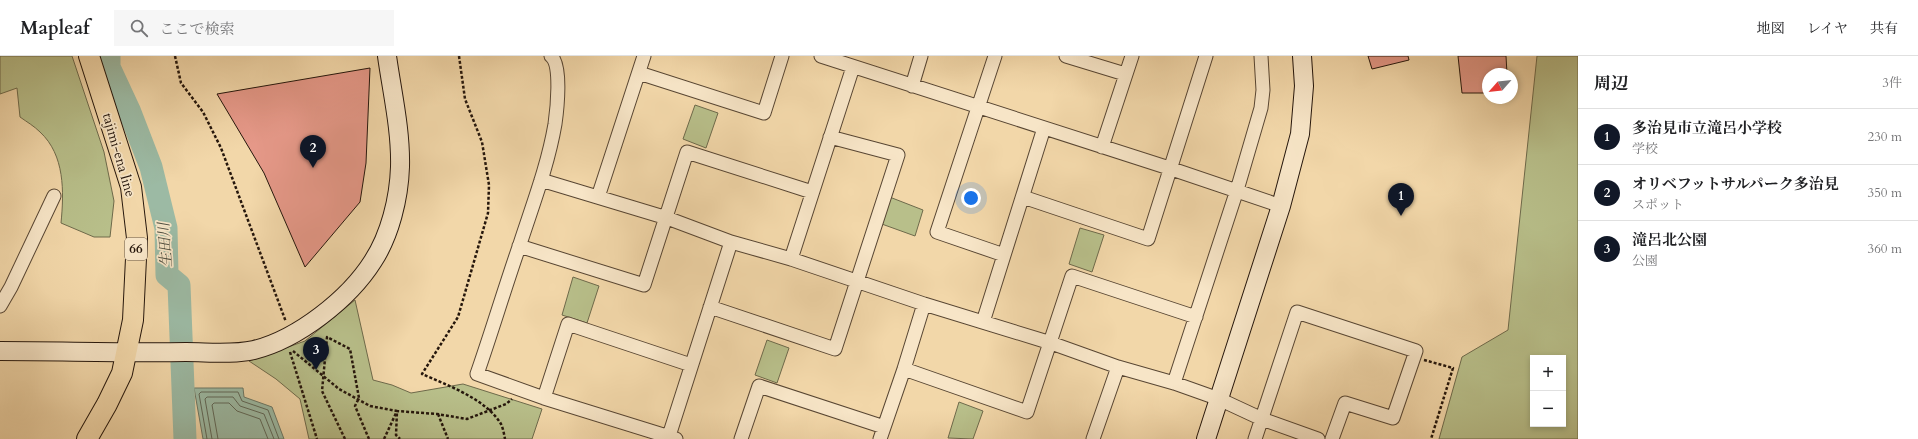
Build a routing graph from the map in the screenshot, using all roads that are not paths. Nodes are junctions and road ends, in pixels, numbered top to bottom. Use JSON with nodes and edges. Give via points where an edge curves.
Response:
{"nodes":[{"id":1,"x":89,"y":56,"type":"edge"},
{"id":2,"x":387,"y":56,"type":"edge"},
{"id":3,"x":551,"y":56,"type":"edge"},
{"id":4,"x":644,"y":56,"type":"edge"},
{"id":5,"x":782,"y":56,"type":"edge"},
{"id":6,"x":821,"y":56,"type":"edge"},
{"id":7,"x":921,"y":56,"type":"edge"},
{"id":8,"x":995,"y":56,"type":"edge"},
{"id":9,"x":1066,"y":56,"type":"edge"},
{"id":10,"x":1132,"y":56,"type":"edge"},
{"id":11,"x":1206,"y":56,"type":"edge"},
{"id":12,"x":1261,"y":56,"type":"edge"},
{"id":13,"x":1302,"y":56,"type":"edge"},
{"id":14,"x":853,"y":67,"type":"junction"},
{"id":15,"x":639,"y":73,"type":"junction"},
{"id":16,"x":1125,"y":74,"type":"junction"},
{"id":17,"x":912,"y":86,"type":"junction"},
{"id":18,"x":978,"y":106,"type":"junction"},
{"id":19,"x":1044,"y":128,"type":"junction"},
{"id":20,"x":830,"y":137,"type":"junction"},
{"id":21,"x":1102,"y":147,"type":"junction"},
{"id":22,"x":1169,"y":168,"type":"junction"},
{"id":23,"x":541,"y":180,"type":"junction"},
{"id":24,"x":1237,"y":190,"type":"junction"},
{"id":25,"x":812,"y":192,"type":"junction"},
{"id":26,"x":54,"y":196,"type":"dead end"},
{"id":27,"x":598,"y":197,"type":"junction"},
{"id":28,"x":1023,"y":198,"type":"junction"},
{"id":29,"x":1281,"y":206,"type":"junction"},
{"id":30,"x":667,"y":218,"type":"junction"},
{"id":31,"x":731,"y":242,"type":"junction"},
{"id":32,"x":519,"y":246,"type":"junction"},
{"id":33,"x":1004,"y":255,"type":"junction"},
{"id":34,"x":791,"y":259,"type":"junction"},
{"id":35,"x":858,"y":281,"type":"junction"},
{"id":36,"x":924,"y":304,"type":"junction"},
{"id":37,"x":0,"y":306,"type":"edge"},
{"id":38,"x":710,"y":307,"type":"junction"},
{"id":39,"x":1196,"y":317,"type":"junction"},
{"id":40,"x":984,"y":322,"type":"junction"},
{"id":41,"x":1051,"y":343,"type":"junction"},
{"id":42,"x":0,"y":351,"type":"edge"},
{"id":43,"x":126,"y":352,"type":"junction"},
{"id":44,"x":692,"y":365,"type":"junction"},
{"id":45,"x":1118,"y":367,"type":"junction"},
{"id":46,"x":904,"y":369,"type":"junction"},
{"id":47,"x":1174,"y":384,"type":"junction"},
{"id":48,"x":544,"y":398,"type":"junction"},
{"id":49,"x":1219,"y":399,"type":"junction"},
{"id":50,"x":1262,"y":419,"type":"junction"},
{"id":51,"x":882,"y":433,"type":"edge"},
{"id":52,"x":671,"y":438,"type":"edge"},
{"id":53,"x":87,"y":439,"type":"edge"},
{"id":54,"x":741,"y":439,"type":"edge"},
{"id":55,"x":1093,"y":439,"type":"edge"},
{"id":56,"x":1206,"y":439,"type":"edge"},
{"id":57,"x":1255,"y":439,"type":"edge"},
{"id":58,"x":1318,"y":439,"type":"edge"},
{"id":59,"x":1332,"y":439,"type":"edge"}],
"edges":[{"from":1,"to":43,"type":"main road","name":"tajimi-ena line","number":"66","via":[[131,187],[137,238],[133,320]]},
{"from":2,"to":43,"type":"street","via":[[399,150],[398,186],[385,236],[373,261],[357,281],[334,306],[291,335],[254,350]]},
{"from":3,"to":23,"type":"street","via":[[557,68],[558,96],[555,124]]},
{"from":4,"to":15,"type":"street"},
{"from":5,"to":15,"type":"street","via":[[764,113]]},
{"from":6,"to":14,"type":"street"},
{"from":7,"to":17,"type":"street"},
{"from":8,"to":18,"type":"street"},
{"from":9,"to":16,"type":"street"},
{"from":10,"to":16,"type":"street"},
{"from":11,"to":22,"type":"street"},
{"from":12,"to":24,"type":"street","via":[[1261,108]]},
{"from":13,"to":29,"type":"street","via":[[1304,86],[1300,134]]},
{"from":14,"to":17,"type":"street"},
{"from":14,"to":20,"type":"street"},
{"from":15,"to":27,"type":"street"},
{"from":16,"to":21,"type":"street"},
{"from":17,"to":18,"type":"street"},
{"from":18,"to":19,"type":"street"},
{"from":18,"to":33,"type":"street","via":[[937,232]]},
{"from":19,"to":21,"type":"street"},
{"from":19,"to":28,"type":"street"},
{"from":20,"to":25,"type":"street"},
{"from":20,"to":35,"type":"street","via":[[898,155]]},
{"from":21,"to":22,"type":"street"},
{"from":22,"to":24,"type":"street"},
{"from":22,"to":28,"type":"street","via":[[1148,239]]},
{"from":23,"to":27,"type":"street"},
{"from":23,"to":32,"type":"street"},
{"from":24,"to":29,"type":"street"},
{"from":24,"to":39,"type":"street"},
{"from":25,"to":30,"type":"street","via":[[687,152]]},
{"from":25,"to":34,"type":"street"},
{"from":26,"to":37,"type":"street"},
{"from":27,"to":30,"type":"street"},
{"from":28,"to":33,"type":"street"},
{"from":29,"to":49,"type":"street"},
{"from":30,"to":31,"type":"street"},
{"from":30,"to":32,"type":"street","via":[[644,285]]},
{"from":31,"to":34,"type":"street"},
{"from":31,"to":38,"type":"street"},
{"from":32,"to":48,"type":"street","via":[[477,374]]},
{"from":33,"to":40,"type":"street"},
{"from":34,"to":35,"type":"street"},
{"from":35,"to":36,"type":"street"},
{"from":35,"to":38,"type":"street","via":[[835,349]]},
{"from":36,"to":40,"type":"street"},
{"from":36,"to":46,"type":"street"},
{"from":38,"to":44,"type":"street"},
{"from":39,"to":41,"type":"street","via":[[1072,276]]},
{"from":39,"to":47,"type":"street"},
{"from":40,"to":41,"type":"street"},
{"from":41,"to":45,"type":"street"},
{"from":41,"to":46,"type":"street","via":[[1027,412]]},
{"from":42,"to":43,"type":"street"},
{"from":43,"to":53,"type":"main road","name":"tajimi-ena line","number":"66","via":[[122,373]]},
{"from":44,"to":48,"type":"street","via":[[568,324]]},
{"from":44,"to":52,"type":"street"},
{"from":45,"to":47,"type":"street"},
{"from":45,"to":55,"type":"street"},
{"from":46,"to":51,"type":"street"},
{"from":47,"to":49,"type":"street"},
{"from":48,"to":52,"type":"street"},
{"from":49,"to":50,"type":"street"},
{"from":49,"to":56,"type":"street"},
{"from":50,"to":57,"type":"street"},
{"from":50,"to":58,"type":"street"},
{"from":50,"to":59,"type":"street","via":[[1297,312],[1416,351],[1393,418],[1345,403]]},
{"from":51,"to":54,"type":"street","via":[[759,386]]}]}
